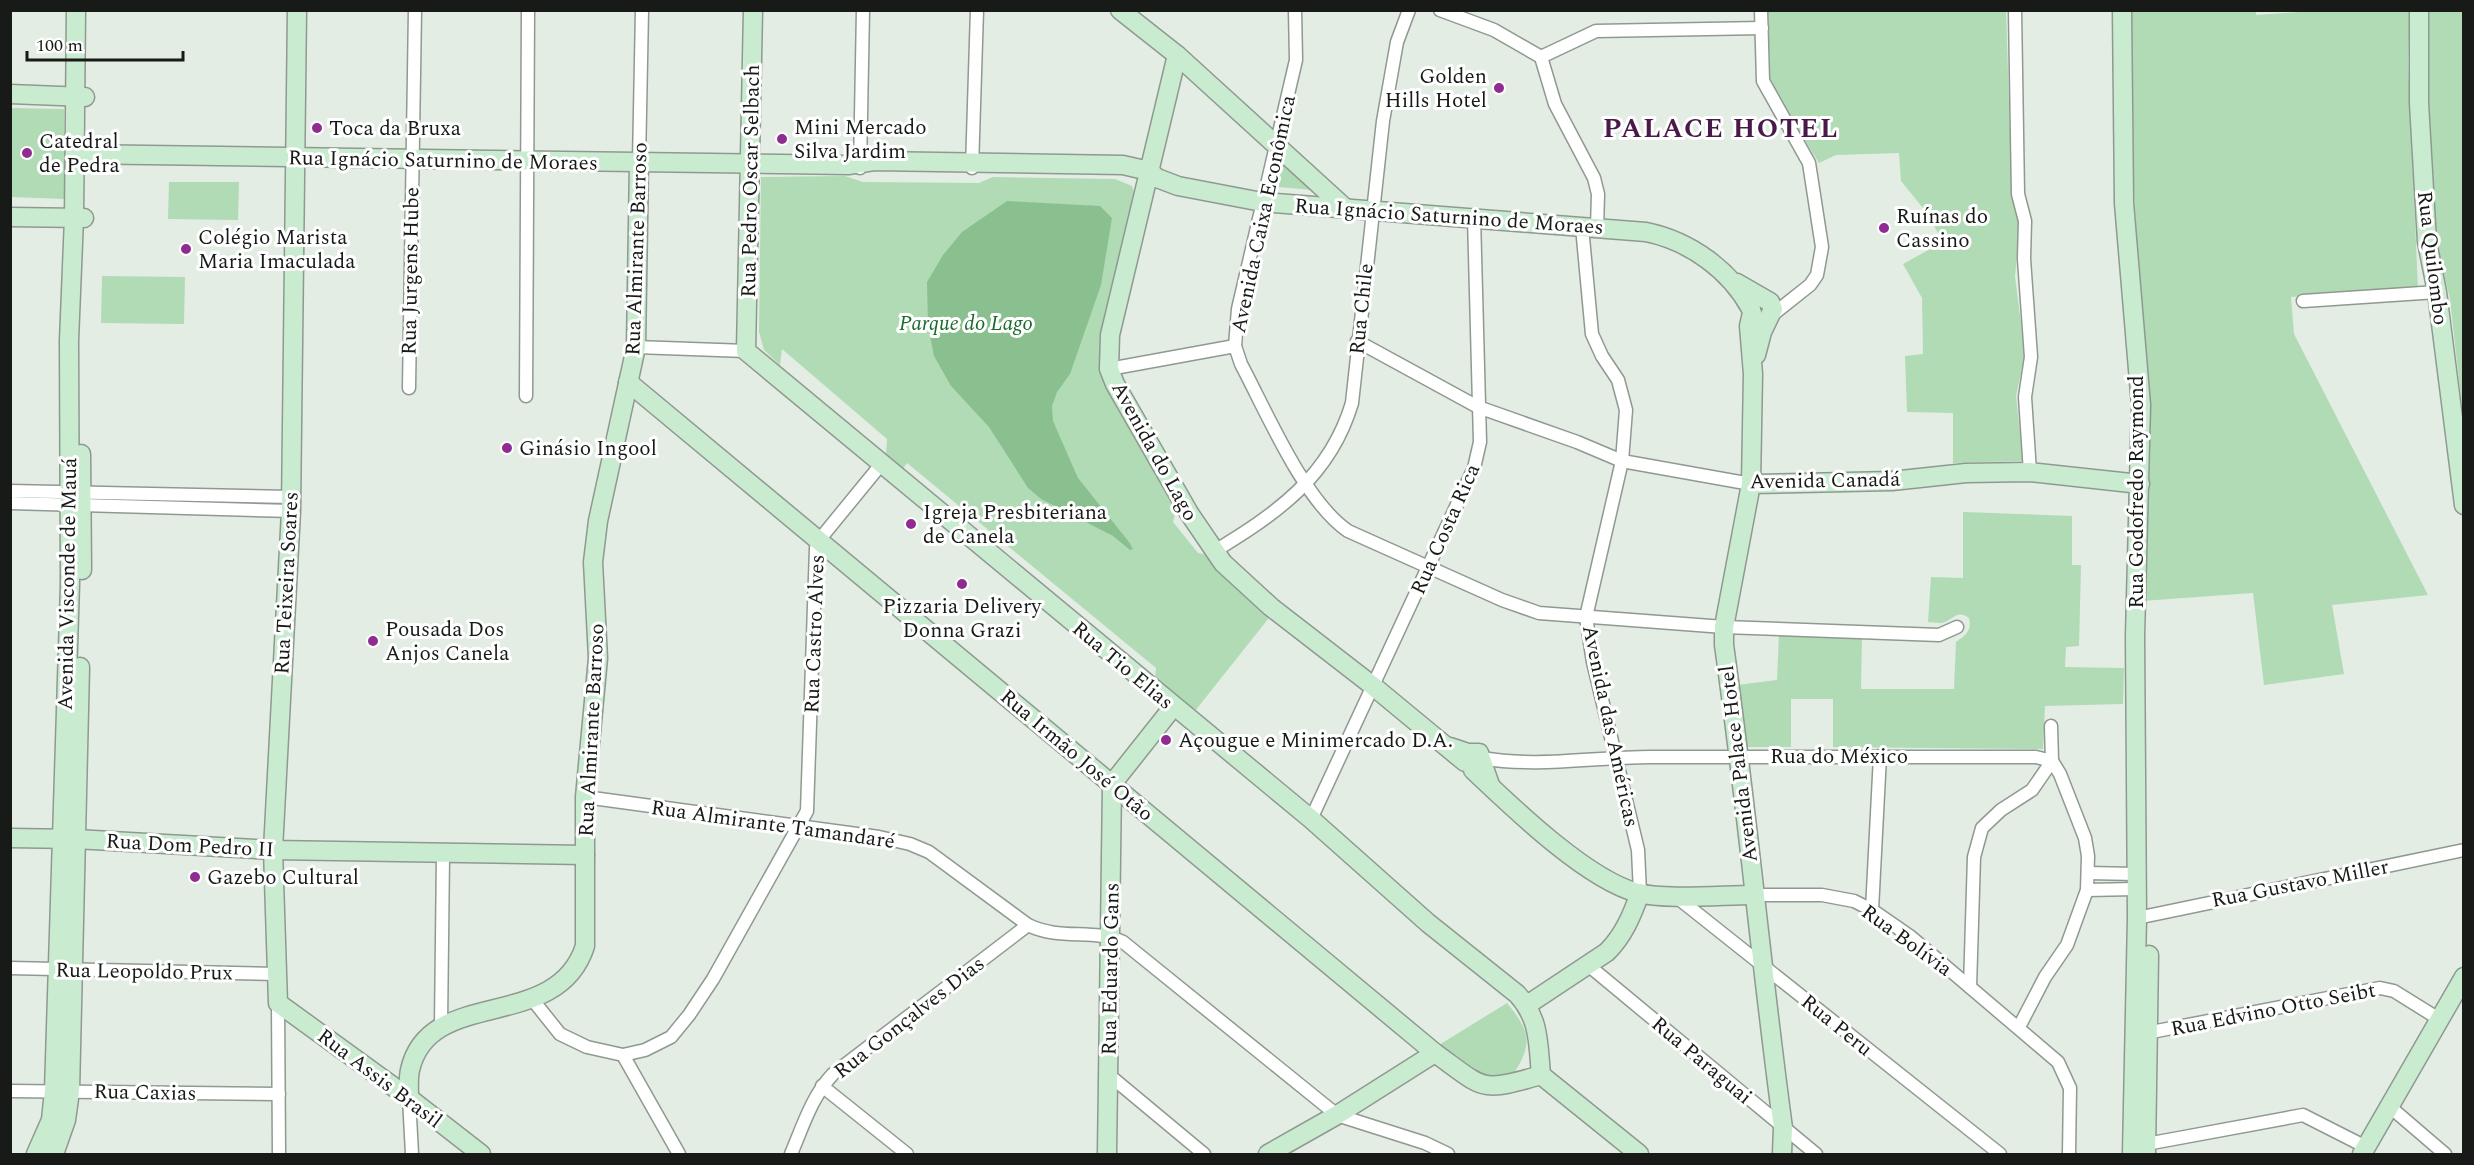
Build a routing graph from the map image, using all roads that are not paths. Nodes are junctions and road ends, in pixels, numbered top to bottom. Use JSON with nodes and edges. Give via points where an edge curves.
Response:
{"nodes":[{"id":1,"x":76,"y":10,"type":"edge"},
{"id":2,"x":87,"y":10,"type":"edge"},
{"id":3,"x":297,"y":10,"type":"edge"},
{"id":4,"x":415,"y":10,"type":"edge"},
{"id":5,"x":528,"y":10,"type":"edge"},
{"id":6,"x":642,"y":10,"type":"edge"},
{"id":7,"x":753,"y":10,"type":"edge"},
{"id":8,"x":863,"y":10,"type":"edge"},
{"id":9,"x":977,"y":10,"type":"edge"},
{"id":10,"x":1120,"y":10,"type":"edge"},
{"id":11,"x":1295,"y":10,"type":"edge"},
{"id":12,"x":1409,"y":10,"type":"edge"},
{"id":13,"x":1440,"y":10,"type":"edge"},
{"id":14,"x":1761,"y":10,"type":"edge"},
{"id":15,"x":2015,"y":10,"type":"edge"},
{"id":16,"x":2122,"y":10,"type":"edge"},
{"id":17,"x":2419,"y":10,"type":"edge"},
{"id":18,"x":1762,"y":28,"type":"junction"},
{"id":19,"x":1177,"y":55,"type":"junction"},
{"id":20,"x":1540,"y":57,"type":"junction"},
{"id":21,"x":10,"y":94,"type":"edge"},
{"id":22,"x":80,"y":96,"type":"junction"},
{"id":23,"x":1275,"y":145,"type":"junction"},
{"id":24,"x":80,"y":155,"type":"junction"},
{"id":25,"x":295,"y":158,"type":"junction"},
{"id":26,"x":412,"y":159,"type":"junction"},
{"id":27,"x":525,"y":161,"type":"junction"},
{"id":28,"x":639,"y":162,"type":"junction"},
{"id":29,"x":752,"y":162,"type":"junction"},
{"id":30,"x":856,"y":165,"type":"junction"},
{"id":31,"x":972,"y":166,"type":"junction"},
{"id":32,"x":1151,"y":175,"type":"junction"},
{"id":33,"x":1262,"y":202,"type":"junction"},
{"id":34,"x":1345,"y":208,"type":"junction"},
{"id":35,"x":1372,"y":209,"type":"junction"},
{"id":36,"x":10,"y":217,"type":"edge"},
{"id":37,"x":79,"y":218,"type":"junction"},
{"id":38,"x":1474,"y":218,"type":"junction"},
{"id":39,"x":1589,"y":228,"type":"junction"},
{"id":40,"x":2437,"y":292,"type":"junction"},
{"id":41,"x":2303,"y":301,"type":"dead end"},
{"id":42,"x":1762,"y":309,"type":"junction"},
{"id":43,"x":1357,"y":341,"type":"junction"},
{"id":44,"x":1235,"y":346,"type":"junction"},
{"id":45,"x":636,"y":347,"type":"junction"},
{"id":46,"x":746,"y":351,"type":"junction"},
{"id":47,"x":1109,"y":369,"type":"junction"},
{"id":48,"x":628,"y":382,"type":"junction"},
{"id":49,"x":409,"y":388,"type":"dead end"},
{"id":50,"x":526,"y":396,"type":"dead end"},
{"id":51,"x":1478,"y":407,"type":"junction"},
{"id":52,"x":1622,"y":461,"type":"junction"},
{"id":53,"x":883,"y":462,"type":"junction"},
{"id":54,"x":2030,"y":472,"type":"junction"},
{"id":55,"x":1751,"y":483,"type":"junction"},
{"id":56,"x":1306,"y":484,"type":"junction"},
{"id":57,"x":2140,"y":484,"type":"junction"},
{"id":58,"x":10,"y":491,"type":"edge"},
{"id":59,"x":205,"y":495,"type":"junction"},
{"id":60,"x":75,"y":498,"type":"junction"},
{"id":61,"x":159,"y":500,"type":"junction"},
{"id":62,"x":10,"y":503,"type":"edge"},
{"id":63,"x":291,"y":504,"type":"junction"},
{"id":64,"x":2463,"y":505,"type":"edge"},
{"id":65,"x":205,"y":508,"type":"junction"},
{"id":66,"x":820,"y":538,"type":"junction"},
{"id":67,"x":1213,"y":552,"type":"junction"},
{"id":68,"x":1430,"y":567,"type":"junction"},
{"id":69,"x":1586,"y":617,"type":"junction"},
{"id":70,"x":1724,"y":627,"type":"junction"},
{"id":71,"x":1957,"y":627,"type":"dead end"},
{"id":72,"x":1373,"y":686,"type":"junction"},
{"id":73,"x":1173,"y":707,"type":"junction"},
{"id":74,"x":2051,"y":726,"type":"dead end"},
{"id":75,"x":1740,"y":756,"type":"junction"},
{"id":76,"x":1880,"y":756,"type":"junction"},
{"id":77,"x":1615,"y":757,"type":"junction"},
{"id":78,"x":2052,"y":761,"type":"junction"},
{"id":79,"x":1478,"y":767,"type":"junction"},
{"id":80,"x":1112,"y":784,"type":"junction"},
{"id":81,"x":585,"y":797,"type":"junction"},
{"id":82,"x":1311,"y":819,"type":"junction"},
{"id":83,"x":799,"y":828,"type":"junction"},
{"id":84,"x":10,"y":838,"type":"edge"},
{"id":85,"x":68,"y":839,"type":"junction"},
{"id":86,"x":273,"y":850,"type":"junction"},
{"id":87,"x":2463,"y":850,"type":"edge"},
{"id":88,"x":443,"y":855,"type":"junction"},
{"id":89,"x":585,"y":855,"type":"junction"},
{"id":90,"x":2088,"y":873,"type":"junction"},
{"id":91,"x":2087,"y":890,"type":"junction"},
{"id":92,"x":1640,"y":894,"type":"junction"},
{"id":93,"x":1674,"y":894,"type":"junction"},
{"id":94,"x":1753,"y":894,"type":"junction"},
{"id":95,"x":2138,"y":899,"type":"junction"},
{"id":96,"x":1872,"y":910,"type":"junction"},
{"id":97,"x":1028,"y":925,"type":"junction"},
{"id":98,"x":1110,"y":936,"type":"junction"},
{"id":99,"x":1761,"y":964,"type":"junction"},
{"id":100,"x":1588,"y":965,"type":"junction"},
{"id":101,"x":10,"y":968,"type":"edge"},
{"id":102,"x":65,"y":969,"type":"junction"},
{"id":103,"x":277,"y":974,"type":"junction"},
{"id":104,"x":2463,"y":977,"type":"edge"},
{"id":105,"x":1970,"y":987,"type":"junction"},
{"id":106,"x":532,"y":999,"type":"junction"},
{"id":107,"x":278,"y":1003,"type":"junction"},
{"id":108,"x":1527,"y":1005,"type":"junction"},
{"id":109,"x":2439,"y":1019,"type":"junction"},
{"id":110,"x":441,"y":1025,"type":"junction"},
{"id":111,"x":2019,"y":1027,"type":"junction"},
{"id":112,"x":2142,"y":1034,"type":"junction"},
{"id":113,"x":1435,"y":1053,"type":"junction"},
{"id":114,"x":623,"y":1055,"type":"junction"},
{"id":115,"x":1109,"y":1075,"type":"junction"},
{"id":116,"x":1540,"y":1075,"type":"junction"},
{"id":117,"x":822,"y":1086,"type":"junction"},
{"id":118,"x":10,"y":1091,"type":"edge"},
{"id":119,"x":62,"y":1091,"type":"junction"},
{"id":120,"x":279,"y":1094,"type":"junction"},
{"id":121,"x":409,"y":1098,"type":"junction"},
{"id":122,"x":2389,"y":1106,"type":"junction"},
{"id":123,"x":1337,"y":1115,"type":"junction"},
{"id":124,"x":1784,"y":1128,"type":"junction"},
{"id":125,"x":2139,"y":1150,"type":"edge"},
{"id":126,"x":2364,"y":1151,"type":"edge"},
{"id":127,"x":36,"y":1155,"type":"edge"},
{"id":128,"x":54,"y":1155,"type":"edge"},
{"id":129,"x":279,"y":1155,"type":"edge"},
{"id":130,"x":412,"y":1155,"type":"edge"},
{"id":131,"x":481,"y":1155,"type":"edge"},
{"id":132,"x":679,"y":1155,"type":"edge"},
{"id":133,"x":791,"y":1155,"type":"edge"},
{"id":134,"x":907,"y":1155,"type":"edge"},
{"id":135,"x":1107,"y":1155,"type":"edge"},
{"id":136,"x":1204,"y":1155,"type":"edge"},
{"id":137,"x":1268,"y":1155,"type":"edge"},
{"id":138,"x":1448,"y":1155,"type":"edge"},
{"id":139,"x":1639,"y":1155,"type":"edge"},
{"id":140,"x":1782,"y":1155,"type":"edge"},
{"id":141,"x":1816,"y":1155,"type":"edge"},
{"id":142,"x":2000,"y":1155,"type":"edge"},
{"id":143,"x":2069,"y":1155,"type":"edge"},
{"id":144,"x":2445,"y":1155,"type":"edge"}],
"edges":[{"from":1,"to":22,"type":"street","name":"Avenida Visconde de Mauá"},
{"from":2,"to":22,"type":"street","name":"Avenida Visconde de Mauá"},
{"from":3,"to":25,"type":"street","name":"Rua Teixeira Soares"},
{"from":4,"to":26,"type":"street","name":"Rua Jurgens Hube"},
{"from":5,"to":27,"type":"street"},
{"from":6,"to":28,"type":"street","name":"Rua Almirante Barroso"},
{"from":7,"to":29,"type":"street","name":"Rua Pedro Oscar Selbach"},
{"from":8,"to":30,"type":"street"},
{"from":9,"to":31,"type":"street"},
{"from":10,"to":19,"type":"street"},
{"from":11,"to":23,"type":"street","name":"Avenida Caixa Econômica","via":[[1296,60]]},
{"from":12,"to":35,"type":"street","name":"Rua Chile","via":[[1397,42]]},
{"from":13,"to":20,"type":"street","via":[[1494,30]]},
{"from":14,"to":18,"type":"street"},
{"from":15,"to":54,"type":"street","via":[[2018,195],[2025,221],[2031,357],[2025,397]]},
{"from":16,"to":57,"type":"street","name":"Rua Godofredo Raymond","via":[[2124,203],[2141,405]]},
{"from":17,"to":40,"type":"street","name":"Rua Quilombo","via":[[2422,165],[2427,242]]},
{"from":18,"to":20,"type":"street","via":[[1596,31]]},
{"from":18,"to":42,"type":"street","via":[[1763,81],[1809,163],[1820,226],[1821,262],[1803,291]]},
{"from":19,"to":23,"type":"street"},
{"from":19,"to":32,"type":"street","name":"Avenida do Lago"},
{"from":20,"to":39,"type":"street","name":"Avenida das Américas","via":[[1555,104],[1594,178],[1598,194]]},
{"from":21,"to":22,"type":"street"},
{"from":22,"to":24,"type":"street","name":"Avenida Visconde de Mauá"},
{"from":23,"to":33,"type":"street","name":"Avenida Caixa Econômica"},
{"from":23,"to":34,"type":"street"},
{"from":24,"to":25,"type":"street","name":"Rua Ignácio Saturnino de Moraes"},
{"from":24,"to":37,"type":"street","name":"Avenida Visconde de Mauá"},
{"from":25,"to":26,"type":"street","name":"Rua Ignácio Saturnino de Moraes"},
{"from":25,"to":63,"type":"street","name":"Rua Teixeira Soares"},
{"from":26,"to":27,"type":"street","name":"Rua Ignácio Saturnino de Moraes"},
{"from":26,"to":49,"type":"street","name":"Rua Jurgens Hube"},
{"from":27,"to":28,"type":"street","name":"Rua Ignácio Saturnino de Moraes"},
{"from":27,"to":50,"type":"street"},
{"from":28,"to":29,"type":"street","name":"Rua Ignácio Saturnino de Moraes"},
{"from":28,"to":45,"type":"street","name":"Rua Almirante Barroso"},
{"from":29,"to":30,"type":"street","name":"Rua Ignácio Saturnino de Moraes"},
{"from":29,"to":46,"type":"street","name":"Rua Pedro Oscar Selbach"},
{"from":30,"to":31,"type":"street","name":"Rua Ignácio Saturnino de Moraes"},
{"from":31,"to":32,"type":"street","name":"Rua Ignácio Saturnino de Moraes"},
{"from":32,"to":33,"type":"street","name":"Rua Ignácio Saturnino de Moraes","via":[[1178,186]]},
{"from":32,"to":47,"type":"street","name":"Avenida do Lago","via":[[1110,335]]},
{"from":33,"to":34,"type":"street","name":"Rua Ignácio Saturnino de Moraes"},
{"from":33,"to":44,"type":"street","name":"Avenida Caixa Econômica","via":[[1238,309]]},
{"from":34,"to":35,"type":"street","name":"Rua Ignácio Saturnino de Moraes"},
{"from":35,"to":38,"type":"street","name":"Rua Ignácio Saturnino de Moraes"},
{"from":35,"to":43,"type":"street","name":"Rua Chile"},
{"from":36,"to":37,"type":"street"},
{"from":37,"to":60,"type":"street","name":"Avenida Visconde de Mauá","via":[[69,342]]},
{"from":38,"to":39,"type":"street","name":"Rua Ignácio Saturnino de Moraes"},
{"from":38,"to":51,"type":"street","name":"Rua Costa Rica"},
{"from":39,"to":42,"type":"street","name":"Rua Ignácio Saturnino de Moraes","via":[[1647,232],[1680,241]]},
{"from":39,"to":52,"type":"street","name":"Avenida das Américas","via":[[1592,334],[1618,380],[1626,410]]},
{"from":40,"to":41,"type":"street"},
{"from":40,"to":64,"type":"street","name":"Rua Quilombo"},
{"from":42,"to":55,"type":"street","name":"Avenida Palace Hotel","via":[[1753,374]]},
{"from":43,"to":51,"type":"street","name":"Avenida Canadá"},
{"from":43,"to":56,"type":"street","name":"Rua Chile","via":[[1347,419],[1326,458]]},
{"from":44,"to":47,"type":"street"},
{"from":44,"to":56,"type":"street","name":"Avenida Caixa Econômica"},
{"from":45,"to":46,"type":"street"},
{"from":45,"to":48,"type":"street","name":"Rua Almirante Barroso"},
{"from":46,"to":53,"type":"street","name":"Rua Tio Elias"},
{"from":47,"to":67,"type":"street","name":"Avenida do Lago"},
{"from":48,"to":66,"type":"street","name":"Rua Irmão José Otão"},
{"from":48,"to":81,"type":"street","name":"Rua Almirante Barroso","via":[[596,533],[593,562],[598,658]]},
{"from":51,"to":52,"type":"street","name":"Avenida Canadá"},
{"from":51,"to":68,"type":"street","name":"Rua Costa Rica","via":[[1480,442],[1474,468]]},
{"from":52,"to":55,"type":"street","name":"Avenida Canadá"},
{"from":52,"to":69,"type":"street","name":"Avenida das Américas"},
{"from":53,"to":66,"type":"street","name":"Rua Castro Alves"},
{"from":53,"to":73,"type":"street","name":"Rua Tio Elias"},
{"from":54,"to":55,"type":"street","name":"Avenida Canadá","via":[[1858,482]]},
{"from":54,"to":57,"type":"street","name":"Avenida Canadá"},
{"from":55,"to":70,"type":"street","name":"Avenida Palace Hotel"},
{"from":56,"to":67,"type":"street","name":"Rua Chile","via":[[1275,513]]},
{"from":56,"to":68,"type":"street","name":"Avenida Caixa Econômica","via":[[1333,521]]},
{"from":57,"to":95,"type":"street","name":"Rua Godofredo Raymond","via":[[2135,636]]},
{"from":58,"to":60,"type":"street"},
{"from":59,"to":61,"type":"street"},
{"from":59,"to":63,"type":"street"},
{"from":59,"to":65,"type":"street"},
{"from":60,"to":61,"type":"street"},
{"from":60,"to":62,"type":"street"},
{"from":60,"to":85,"type":"street","name":"Avenida Visconde de Mauá"},
{"from":61,"to":65,"type":"street"},
{"from":63,"to":65,"type":"street"},
{"from":63,"to":86,"type":"street","name":"Rua Teixeira Soares"},
{"from":66,"to":80,"type":"street","name":"Rua Irmão José Otão"},
{"from":66,"to":83,"type":"street","name":"Rua Castro Alves","via":[[815,570],[807,811]]},
{"from":67,"to":72,"type":"street","name":"Avenida do Lago","via":[[1247,587]]},
{"from":68,"to":69,"type":"street","name":"Avenida Caixa Econômica","via":[[1521,608]]},
{"from":68,"to":72,"type":"street","name":"Rua Costa Rica"},
{"from":69,"to":70,"type":"street","name":"Avenida Caixa Econômica"},
{"from":69,"to":77,"type":"street","name":"Avenida das Américas"},
{"from":70,"to":71,"type":"street","name":"Avenida Caixa Econômica","via":[[1939,635]]},
{"from":70,"to":75,"type":"street","name":"Avenida Palace Hotel"},
{"from":72,"to":79,"type":"street","name":"Avenida do Lago","via":[[1442,745]]},
{"from":72,"to":82,"type":"street","name":"Rua Costa Rica"},
{"from":73,"to":80,"type":"street"},
{"from":73,"to":82,"type":"street","name":"Rua Tio Elias"},
{"from":74,"to":78,"type":"street"},
{"from":75,"to":76,"type":"street","name":"Rua do México"},
{"from":75,"to":77,"type":"street","name":"Rua do México"},
{"from":75,"to":94,"type":"street","name":"Avenida Palace Hotel"},
{"from":76,"to":78,"type":"street","name":"Rua do México","via":[[2036,757]]},
{"from":76,"to":96,"type":"street"},
{"from":77,"to":79,"type":"street","name":"Rua do México"},
{"from":77,"to":92,"type":"street","name":"Avenida das Américas","via":[[1638,850]]},
{"from":78,"to":90,"type":"street","via":[[2079,820]]},
{"from":78,"to":105,"type":"street","via":[[2032,790],[1991,818],[1977,841]]},
{"from":79,"to":92,"type":"street","name":"Avenida do Lago","via":[[1588,870]]},
{"from":80,"to":98,"type":"street","name":"Rua Eduardo Gans"},
{"from":80,"to":113,"type":"street","name":"Rua Irmão José Otão"},
{"from":81,"to":83,"type":"street","name":"Rua Almirante Tamandaré"},
{"from":81,"to":89,"type":"street","name":"Rua Almirante Barroso"},
{"from":82,"to":108,"type":"street","name":"Rua Tio Elias"},
{"from":83,"to":97,"type":"street","name":"Rua Almirante Tamandaré","via":[[879,837],[929,852]]},
{"from":83,"to":114,"type":"street","name":"Rua Castro Alves","via":[[689,1016],[658,1045]]},
{"from":84,"to":85,"type":"street","name":"Rua Dom Pedro II"},
{"from":85,"to":86,"type":"street","name":"Rua Dom Pedro II"},
{"from":85,"to":102,"type":"street","name":"Avenida Visconde de Mauá"},
{"from":86,"to":88,"type":"street","name":"Rua Dom Pedro II"},
{"from":86,"to":103,"type":"street","name":"Rua Teixeira Soares"},
{"from":87,"to":95,"type":"street","name":"Rua Gustavo Miller"},
{"from":88,"to":89,"type":"street","name":"Rua Dom Pedro II"},
{"from":88,"to":110,"type":"street"},
{"from":89,"to":106,"type":"street","name":"Rua Almirante Barroso","via":[[586,931],[581,957],[566,979]]},
{"from":90,"to":91,"type":"street"},
{"from":90,"to":95,"type":"street"},
{"from":91,"to":95,"type":"street"},
{"from":91,"to":111,"type":"street","via":[[2067,945]]},
{"from":92,"to":93,"type":"street","name":"Rua Bolívia"},
{"from":92,"to":100,"type":"street","name":"Avenida das Américas","via":[[1618,941]]},
{"from":93,"to":94,"type":"street","name":"Rua Bolívia"},
{"from":93,"to":99,"type":"street","name":"Rua Peru"},
{"from":94,"to":96,"type":"street","name":"Rua Bolívia","via":[[1822,895]]},
{"from":94,"to":99,"type":"street","name":"Avenida Palace Hotel"},
{"from":95,"to":112,"type":"street","name":"Rua Godofredo Raymond"},
{"from":96,"to":105,"type":"street","name":"Rua Bolívia"},
{"from":97,"to":98,"type":"street","name":"Rua Almirante Tamandaré","via":[[1054,935]]},
{"from":97,"to":117,"type":"street","name":"Rua Gonçalves Dias"},
{"from":98,"to":115,"type":"street","name":"Rua Eduardo Gans"},
{"from":98,"to":123,"type":"street","name":"Rua Almirante Tamandaré","via":[[1133,948]]},
{"from":99,"to":124,"type":"street","name":"Avenida Palace Hotel"},
{"from":99,"to":142,"type":"street","name":"Rua Peru"},
{"from":100,"to":108,"type":"street","name":"Avenida das Américas"},
{"from":100,"to":124,"type":"street","name":"Rua Paraguai"},
{"from":101,"to":102,"type":"street","name":"Rua Leopoldo Prux"},
{"from":102,"to":103,"type":"street","name":"Rua Leopoldo Prux"},
{"from":102,"to":119,"type":"street","name":"Avenida Visconde de Mauá"},
{"from":103,"to":107,"type":"street","name":"Rua Teixeira Soares"},
{"from":104,"to":109,"type":"street"},
{"from":105,"to":111,"type":"street","name":"Rua Bolívia"},
{"from":106,"to":110,"type":"street","name":"Rua Almirante Barroso"},
{"from":106,"to":114,"type":"street","via":[[560,1034],[587,1047]]},
{"from":107,"to":120,"type":"street","name":"Rua Teixeira Soares"},
{"from":107,"to":121,"type":"street","name":"Rua Assis Brasil"},
{"from":108,"to":116,"type":"street","name":"Rua Tio Elias","via":[[1538,1030]]},
{"from":109,"to":112,"type":"street","name":"Rua Edvino Otto Seibt","via":[[2380,988]]},
{"from":109,"to":122,"type":"street"},
{"from":110,"to":121,"type":"street","via":[[427,1036],[415,1055],[409,1071]]},
{"from":111,"to":143,"type":"street","name":"Rua Bolívia","via":[[2049,1053],[2066,1075],[2071,1105]]},
{"from":112,"to":125,"type":"street","name":"Rua Godofredo Raymond"},
{"from":113,"to":116,"type":"street","name":"Rua Irmão José Otão","via":[[1484,1087],[1508,1085]]},
{"from":113,"to":123,"type":"street"},
{"from":114,"to":132,"type":"street"},
{"from":115,"to":135,"type":"street","name":"Rua Eduardo Gans"},
{"from":115,"to":136,"type":"street"},
{"from":116,"to":139,"type":"street"},
{"from":117,"to":133,"type":"street","name":"Rua Gonçalves Dias"},
{"from":117,"to":134,"type":"street"},
{"from":118,"to":119,"type":"street","name":"Rua Caxias"},
{"from":119,"to":120,"type":"street","name":"Rua Caxias"},
{"from":119,"to":127,"type":"street","name":"Avenida Visconde de Mauá"},
{"from":119,"to":128,"type":"street","name":"Avenida Visconde de Mauá","via":[[66,1120]]},
{"from":120,"to":129,"type":"street","name":"Rua Teixeira Soares"},
{"from":121,"to":130,"type":"street"},
{"from":121,"to":131,"type":"street","name":"Rua Assis Brasil"},
{"from":122,"to":126,"type":"street"},
{"from":122,"to":144,"type":"street"},
{"from":123,"to":137,"type":"street"},
{"from":123,"to":138,"type":"street","via":[[1425,1143]]},
{"from":124,"to":140,"type":"street","name":"Avenida Palace Hotel"},
{"from":124,"to":141,"type":"street","name":"Rua Paraguai"},
{"from":125,"to":126,"type":"street","via":[[2303,1114]]}]}
